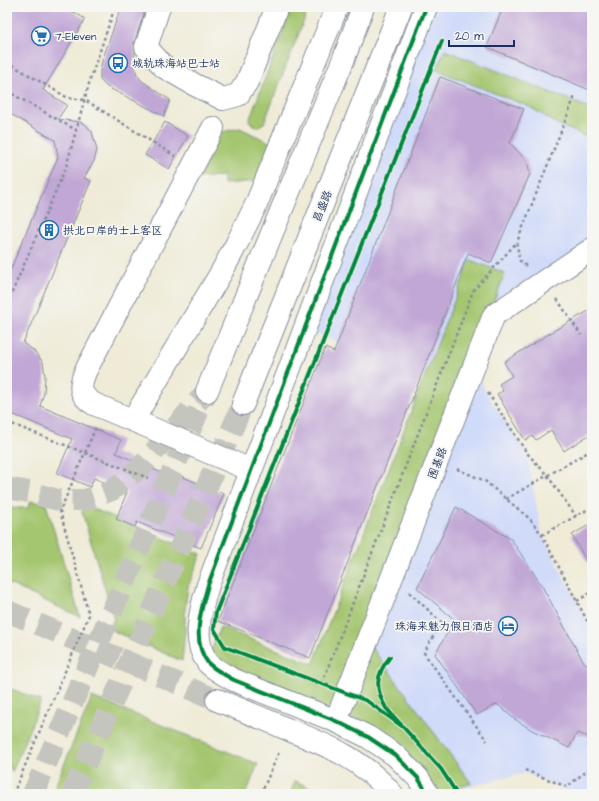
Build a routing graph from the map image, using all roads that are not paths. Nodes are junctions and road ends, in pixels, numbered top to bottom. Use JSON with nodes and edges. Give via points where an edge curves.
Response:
{"nodes":[{"id":1,"x":159,"y":7,"type":"edge"},
{"id":2,"x":277,"y":7,"type":"edge"},
{"id":3,"x":337,"y":7,"type":"edge"},
{"id":4,"x":363,"y":7,"type":"edge"},
{"id":5,"x":401,"y":7,"type":"edge"},
{"id":6,"x":426,"y":7,"type":"edge"},
{"id":7,"x":213,"y":128,"type":"dead end"},
{"id":8,"x":592,"y":249,"type":"edge"},
{"id":9,"x":207,"y":391,"type":"dead end"},
{"id":10,"x":243,"y":404,"type":"tunnel mouth"},
{"id":11,"x":133,"y":420,"type":"junction"},
{"id":12,"x":251,"y":470,"type":"junction"},
{"id":13,"x":217,"y":700,"type":"tunnel mouth"},
{"id":14,"x":336,"y":721,"type":"junction"},
{"id":15,"x":392,"y":794,"type":"edge"},
{"id":16,"x":428,"y":794,"type":"edge"}],
"edges":[{"from":1,"to":2,"type":"street","via":[[146,47],[164,67],[223,100],[238,95],[247,82]]},
{"from":3,"to":11,"type":"street","via":[[255,207],[221,273]]},
{"from":4,"to":9,"type":"street"},
{"from":5,"to":10,"type":"street","name":"昌盛路"},
{"from":6,"to":12,"type":"street"},
{"from":7,"to":11,"type":"street","via":[[82,379],[84,397],[94,404]]},
{"from":8,"to":14,"type":"street","name":"围基路","via":[[494,315]]},
{"from":11,"to":12,"type":"street"},
{"from":12,"to":14,"type":"street","via":[[210,578],[200,612],[201,650],[208,662],[234,680]]},
{"from":13,"to":15,"type":"street","via":[[331,747],[361,764]]},
{"from":14,"to":16,"type":"street","via":[[368,737],[395,755],[418,778]]}]}
